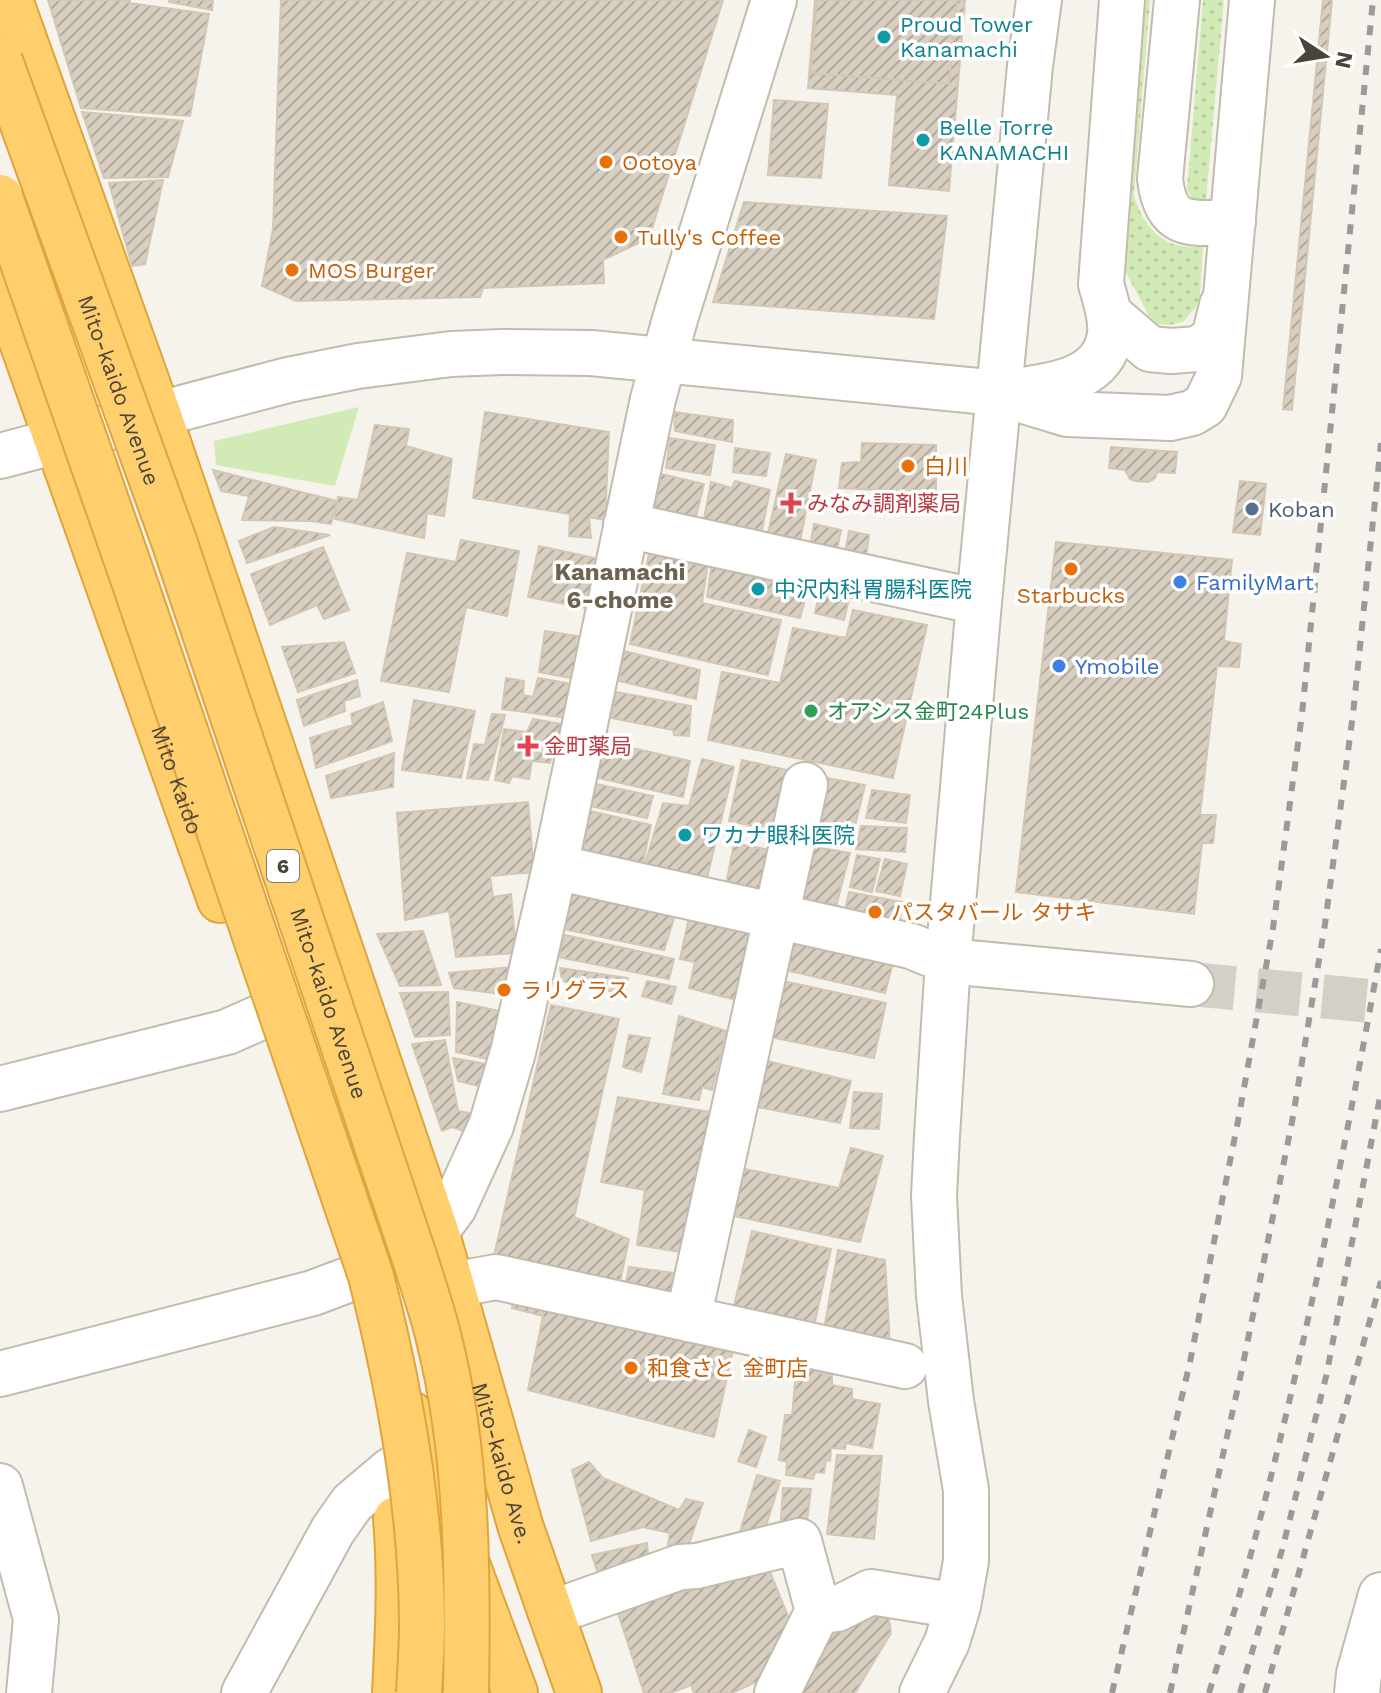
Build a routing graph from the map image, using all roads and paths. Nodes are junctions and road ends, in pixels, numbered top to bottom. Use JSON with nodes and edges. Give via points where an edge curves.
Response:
{"nodes":[{"id":1,"x":10,"y":0,"type":"edge"},
{"id":2,"x":774,"y":0,"type":"edge"},
{"id":3,"x":1039,"y":0,"type":"edge"},
{"id":4,"x":1122,"y":0,"type":"edge"},
{"id":5,"x":1177,"y":0,"type":"edge"},
{"id":6,"x":1252,"y":0,"type":"edge"},
{"id":7,"x":0,"y":61,"type":"edge"},
{"id":8,"x":0,"y":197,"type":"edge"},
{"id":9,"x":1233,"y":222,"type":"junction"},
{"id":10,"x":0,"y":280,"type":"edge"},
{"id":11,"x":1226,"y":291,"type":"junction"},
{"id":12,"x":1109,"y":314,"type":"junction"},
{"id":13,"x":664,"y":360,"type":"junction"},
{"id":14,"x":998,"y":393,"type":"junction"},
{"id":15,"x":158,"y":413,"type":"junction"},
{"id":16,"x":58,"y":441,"type":"junction"},
{"id":17,"x":0,"y":456,"type":"edge"},
{"id":18,"x":626,"y":525,"type":"junction"},
{"id":19,"x":979,"y":602,"type":"junction"},
{"id":20,"x":805,"y":785,"type":"dead end"},
{"id":21,"x":555,"y":867,"type":"junction"},
{"id":22,"x":777,"y":917,"type":"junction"},
{"id":23,"x":948,"y":961,"type":"junction"},
{"id":24,"x":1191,"y":984,"type":"tunnel mouth"},
{"id":25,"x":261,"y":1017,"type":"junction"},
{"id":26,"x":0,"y":1089,"type":"edge"},
{"id":27,"x":436,"y":1231,"type":"junction"},
{"id":28,"x":358,"y":1276,"type":"junction"},
{"id":29,"x":452,"y":1285,"type":"junction"},
{"id":30,"x":688,"y":1319,"type":"junction"},
{"id":31,"x":905,"y":1366,"type":"dead end"},
{"id":32,"x":0,"y":1374,"type":"edge"},
{"id":33,"x":391,"y":1470,"type":"junction"},
{"id":34,"x":0,"y":1486,"type":"edge"},
{"id":35,"x":1381,"y":1595,"type":"edge"},
{"id":36,"x":958,"y":1606,"type":"junction"},
{"id":37,"x":818,"y":1611,"type":"junction"},
{"id":38,"x":551,"y":1613,"type":"junction"},
{"id":39,"x":29,"y":1693,"type":"edge"},
{"id":40,"x":244,"y":1693,"type":"edge"},
{"id":41,"x":395,"y":1693,"type":"edge"},
{"id":42,"x":419,"y":1693,"type":"edge"},
{"id":43,"x":466,"y":1693,"type":"edge"},
{"id":44,"x":515,"y":1693,"type":"edge"},
{"id":45,"x":579,"y":1693,"type":"edge"},
{"id":46,"x":777,"y":1693,"type":"edge"},
{"id":47,"x":922,"y":1693,"type":"edge"},
{"id":48,"x":1357,"y":1693,"type":"edge"}],
"edges":[{"from":1,"to":15,"type":"highway","name":"Mito-kaido Avenue","number":"6"},
{"from":2,"to":13,"type":"street"},
{"from":3,"to":14,"type":"street"},
{"from":4,"to":12,"type":"street","via":[[1101,284]]},
{"from":5,"to":9,"type":"street","via":[[1162,196],[1180,220]]},
{"from":6,"to":9,"type":"street"},
{"from":7,"to":43,"type":"highway","name":"Mito-kaido Avenue","number":"6","bridge":true,"via":[[174,541],[439,1340],[456,1428],[465,1521]]},
{"from":8,"to":42,"type":"highway","number":"6","bridge":true,"via":[[371,1276],[389,1344],[413,1490],[422,1626]]},
{"from":9,"to":11,"type":"street"},
{"from":10,"to":16,"type":"highway","name":"Mito Kaido"},
{"from":11,"to":12,"type":"street","via":[[1214,338],[1198,349],[1150,349]]},
{"from":11,"to":14,"type":"street","via":[[1219,376],[1205,405],[1192,413],[1170,418],[1067,414]]},
{"from":12,"to":14,"type":"street","via":[[1105,350],[1080,376]]},
{"from":13,"to":14,"type":"street"},
{"from":13,"to":15,"type":"street","via":[[591,353],[451,354],[288,380]]},
{"from":13,"to":18,"type":"street"},
{"from":14,"to":19,"type":"street"},
{"from":15,"to":16,"type":"street"},
{"from":15,"to":27,"type":"highway","name":"Mito-kaido Avenue","number":"6"},
{"from":16,"to":17,"type":"street"},
{"from":16,"to":25,"type":"highway","name":"Mito Kaido"},
{"from":18,"to":19,"type":"street"},
{"from":18,"to":21,"type":"street"},
{"from":19,"to":23,"type":"street"},
{"from":20,"to":22,"type":"street"},
{"from":21,"to":22,"type":"street"},
{"from":21,"to":27,"type":"street","via":[[491,1126],[454,1207]]},
{"from":22,"to":23,"type":"street","via":[[911,946]]},
{"from":22,"to":30,"type":"street"},
{"from":23,"to":24,"type":"street"},
{"from":23,"to":36,"type":"street","via":[[934,1196],[951,1401],[966,1490],[966,1561]]},
{"from":25,"to":26,"type":"street","via":[[227,1032]]},
{"from":25,"to":28,"type":"highway","name":"Mito Kaido"},
{"from":27,"to":28,"type":"street"},
{"from":27,"to":29,"type":"highway","name":"Mito-kaido Ave.","number":"6"},
{"from":28,"to":32,"type":"street","via":[[313,1293]]},
{"from":28,"to":33,"type":"highway","via":[[360,1317]]},
{"from":28,"to":44,"type":"highway","name":"Mito Kaido"},
{"from":29,"to":30,"type":"street","via":[[496,1277]]},
{"from":29,"to":38,"type":"highway","name":"Mito-kaido Ave.","number":"6","via":[[521,1528]]},
{"from":30,"to":31,"type":"street"},
{"from":33,"to":40,"type":"street","via":[[352,1503],[333,1530]]},
{"from":33,"to":41,"type":"highway","via":[[399,1551]]},
{"from":34,"to":39,"type":"street","via":[[36,1619]]},
{"from":35,"to":48,"type":"street"},
{"from":36,"to":37,"type":"street","via":[[871,1592],[837,1609]]},
{"from":36,"to":47,"type":"street"},
{"from":37,"to":38,"type":"street","via":[[799,1541],[680,1567]]},
{"from":37,"to":46,"type":"street"},
{"from":38,"to":45,"type":"highway","name":"Mito-kaido Ave.","number":"6"}]}
